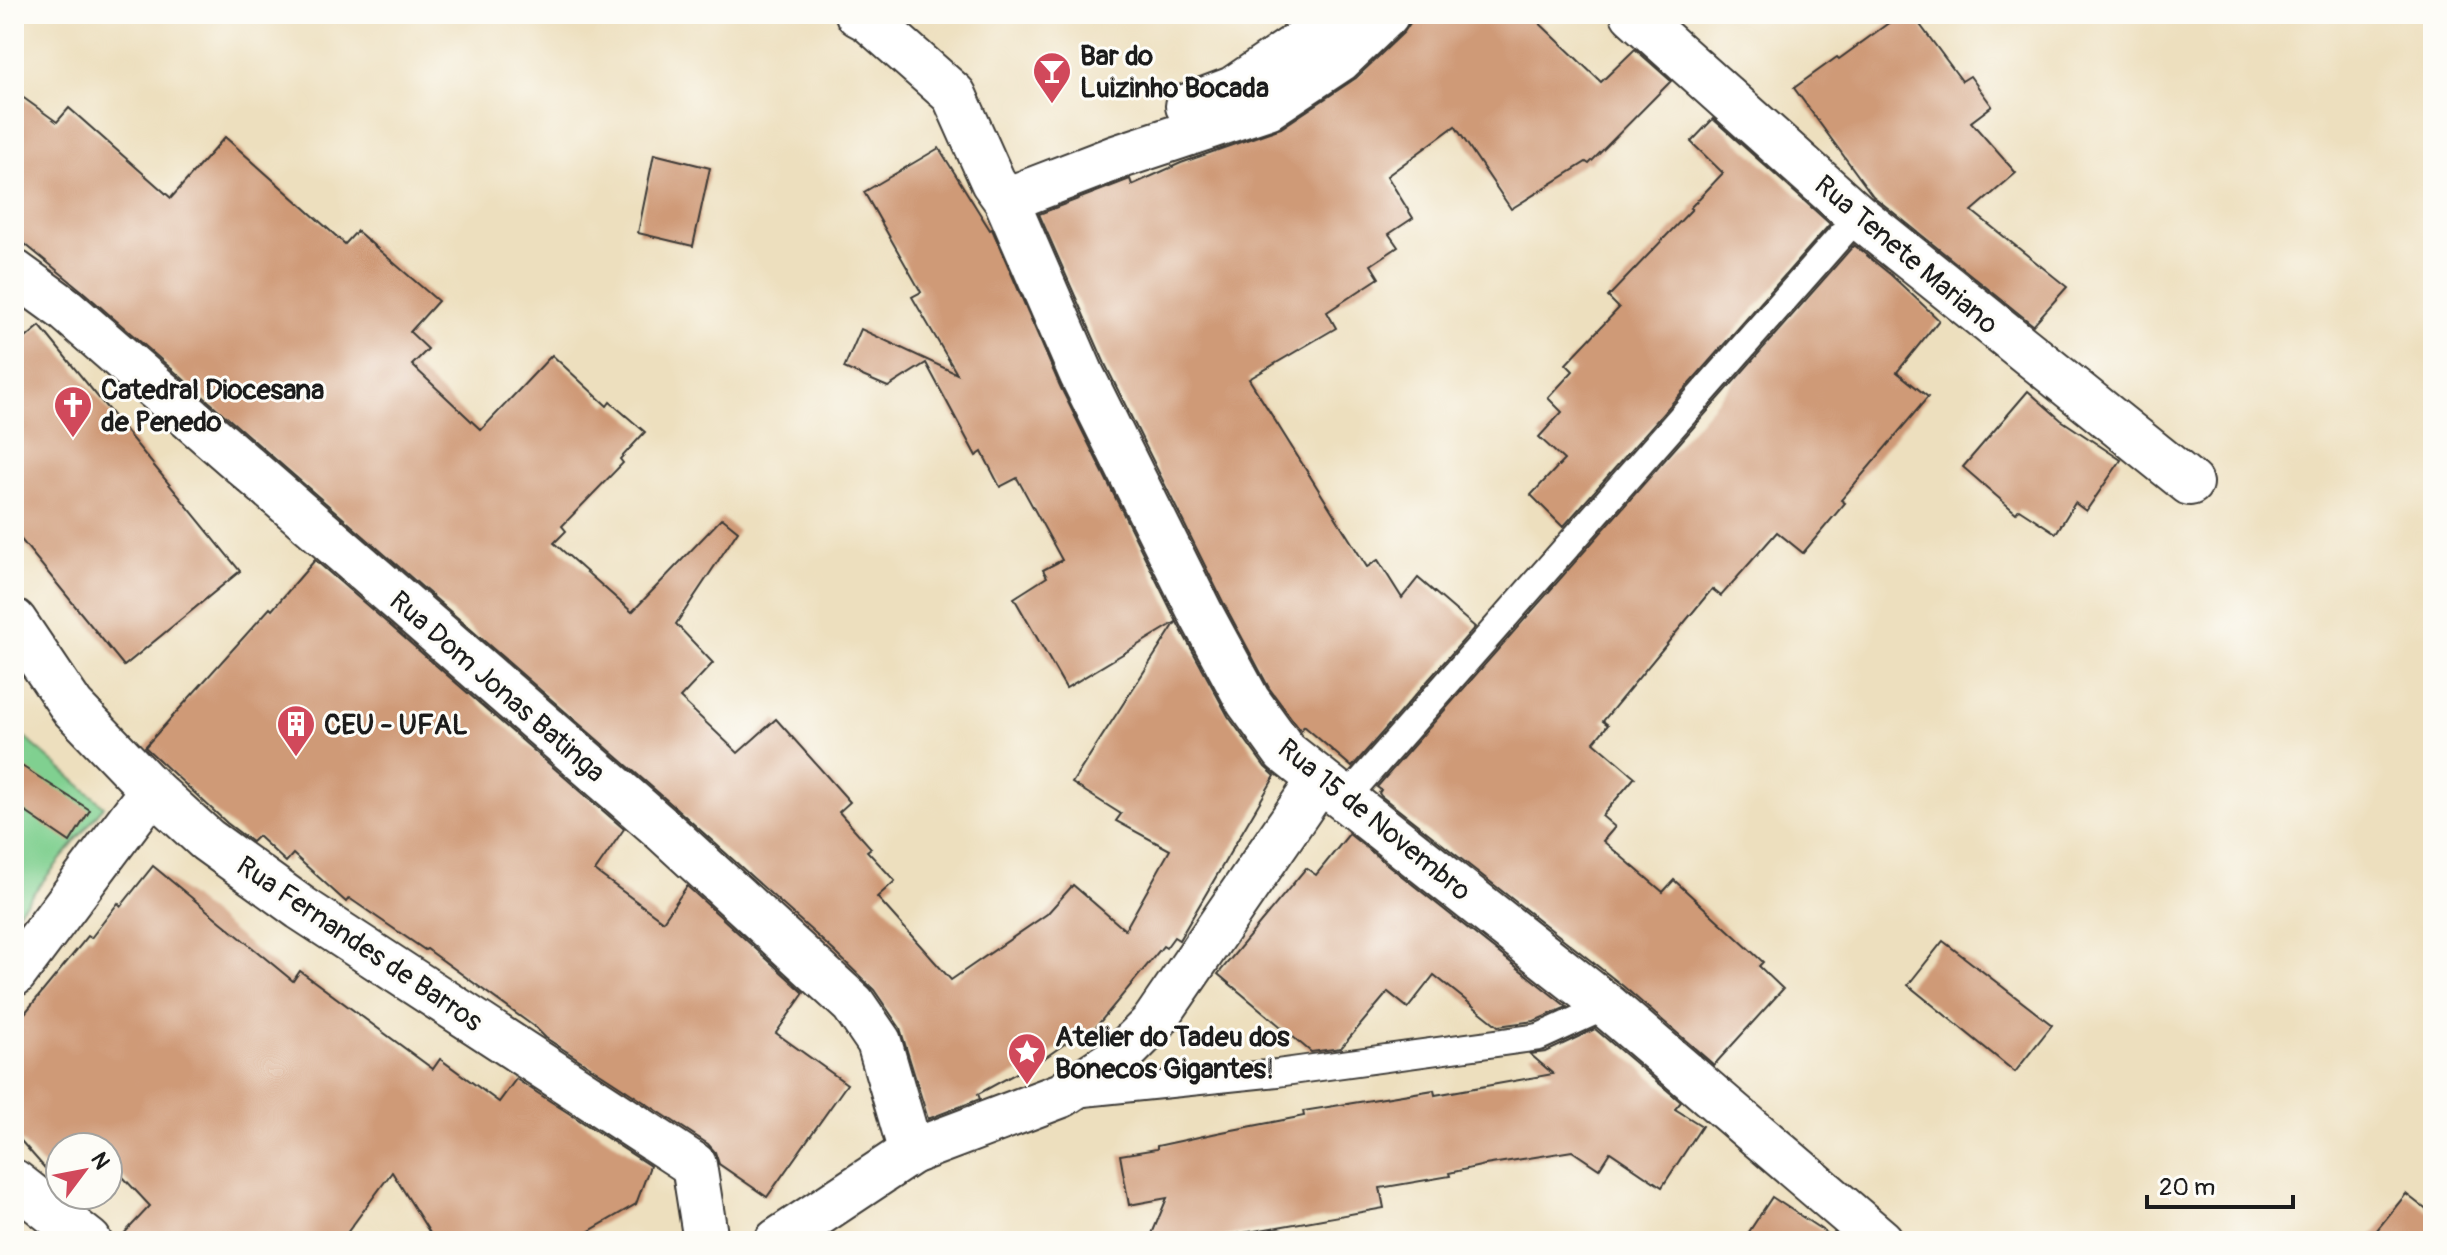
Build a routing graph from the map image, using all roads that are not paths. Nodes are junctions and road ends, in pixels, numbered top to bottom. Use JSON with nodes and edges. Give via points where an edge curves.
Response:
{"nodes":[{"id":1,"x":858,"y":14,"type":"edge"},
{"id":2,"x":1343,"y":14,"type":"edge"},
{"id":3,"x":1387,"y":14,"type":"edge"},
{"id":4,"x":1633,"y":14,"type":"edge"},
{"id":5,"x":1000,"y":191,"type":"junction"},
{"id":6,"x":1858,"y":216,"type":"junction"},
{"id":7,"x":14,"y":272,"type":"edge"},
{"id":8,"x":2190,"y":483,"type":"dead end"},
{"id":9,"x":18,"y":639,"type":"edge"},
{"id":10,"x":1333,"y":789,"type":"junction"},
{"id":11,"x":152,"y":790,"type":"junction"},
{"id":12,"x":14,"y":974,"type":"edge"},
{"id":13,"x":1607,"y":1006,"type":"junction"},
{"id":14,"x":1062,"y":1095,"type":"junction"},
{"id":15,"x":911,"y":1152,"type":"junction"},
{"id":16,"x":14,"y":1182,"type":"edge"},
{"id":17,"x":89,"y":1241,"type":"edge"},
{"id":18,"x":706,"y":1241,"type":"edge"},
{"id":19,"x":777,"y":1241,"type":"edge"},
{"id":20,"x":1881,"y":1241,"type":"edge"}],
"edges":[{"from":1,"to":5,"type":"street","name":"Rua 15 de Novembro","via":[[954,95]]},
{"from":2,"to":5,"type":"street","via":[[1233,89]]},
{"from":3,"to":5,"type":"street","via":[[1339,60],[1268,107]]},
{"from":4,"to":6,"type":"street","name":"Rua Tenete Mariano"},
{"from":5,"to":10,"type":"street","name":"Rua 15 de Novembro","via":[[1082,375],[1227,664],[1285,752]]},
{"from":6,"to":8,"type":"street","name":"Rua Tenete Mariano"},
{"from":6,"to":10,"type":"lane"},
{"from":7,"to":15,"type":"street","name":"Rua Dom Jonas Batinga","via":[[89,330],[637,807],[853,1004],[879,1042]]},
{"from":9,"to":11,"type":"street","name":"Rua Fernandes de Barros","via":[[72,707]]},
{"from":10,"to":13,"type":"street","name":"Rua 15 de Novembro"},
{"from":10,"to":14,"type":"street","via":[[1153,1023],[1118,1058]]},
{"from":11,"to":12,"type":"street"},
{"from":11,"to":18,"type":"street","name":"Rua Fernandes de Barros","via":[[207,840],[301,908],[694,1165]]},
{"from":13,"to":14,"type":"lane","via":[[1539,1037],[1277,1073]]},
{"from":13,"to":20,"type":"street","name":"Rua 15 de Novembro"},
{"from":14,"to":15,"type":"street"},
{"from":15,"to":19,"type":"street"},
{"from":16,"to":17,"type":"street"}]}
